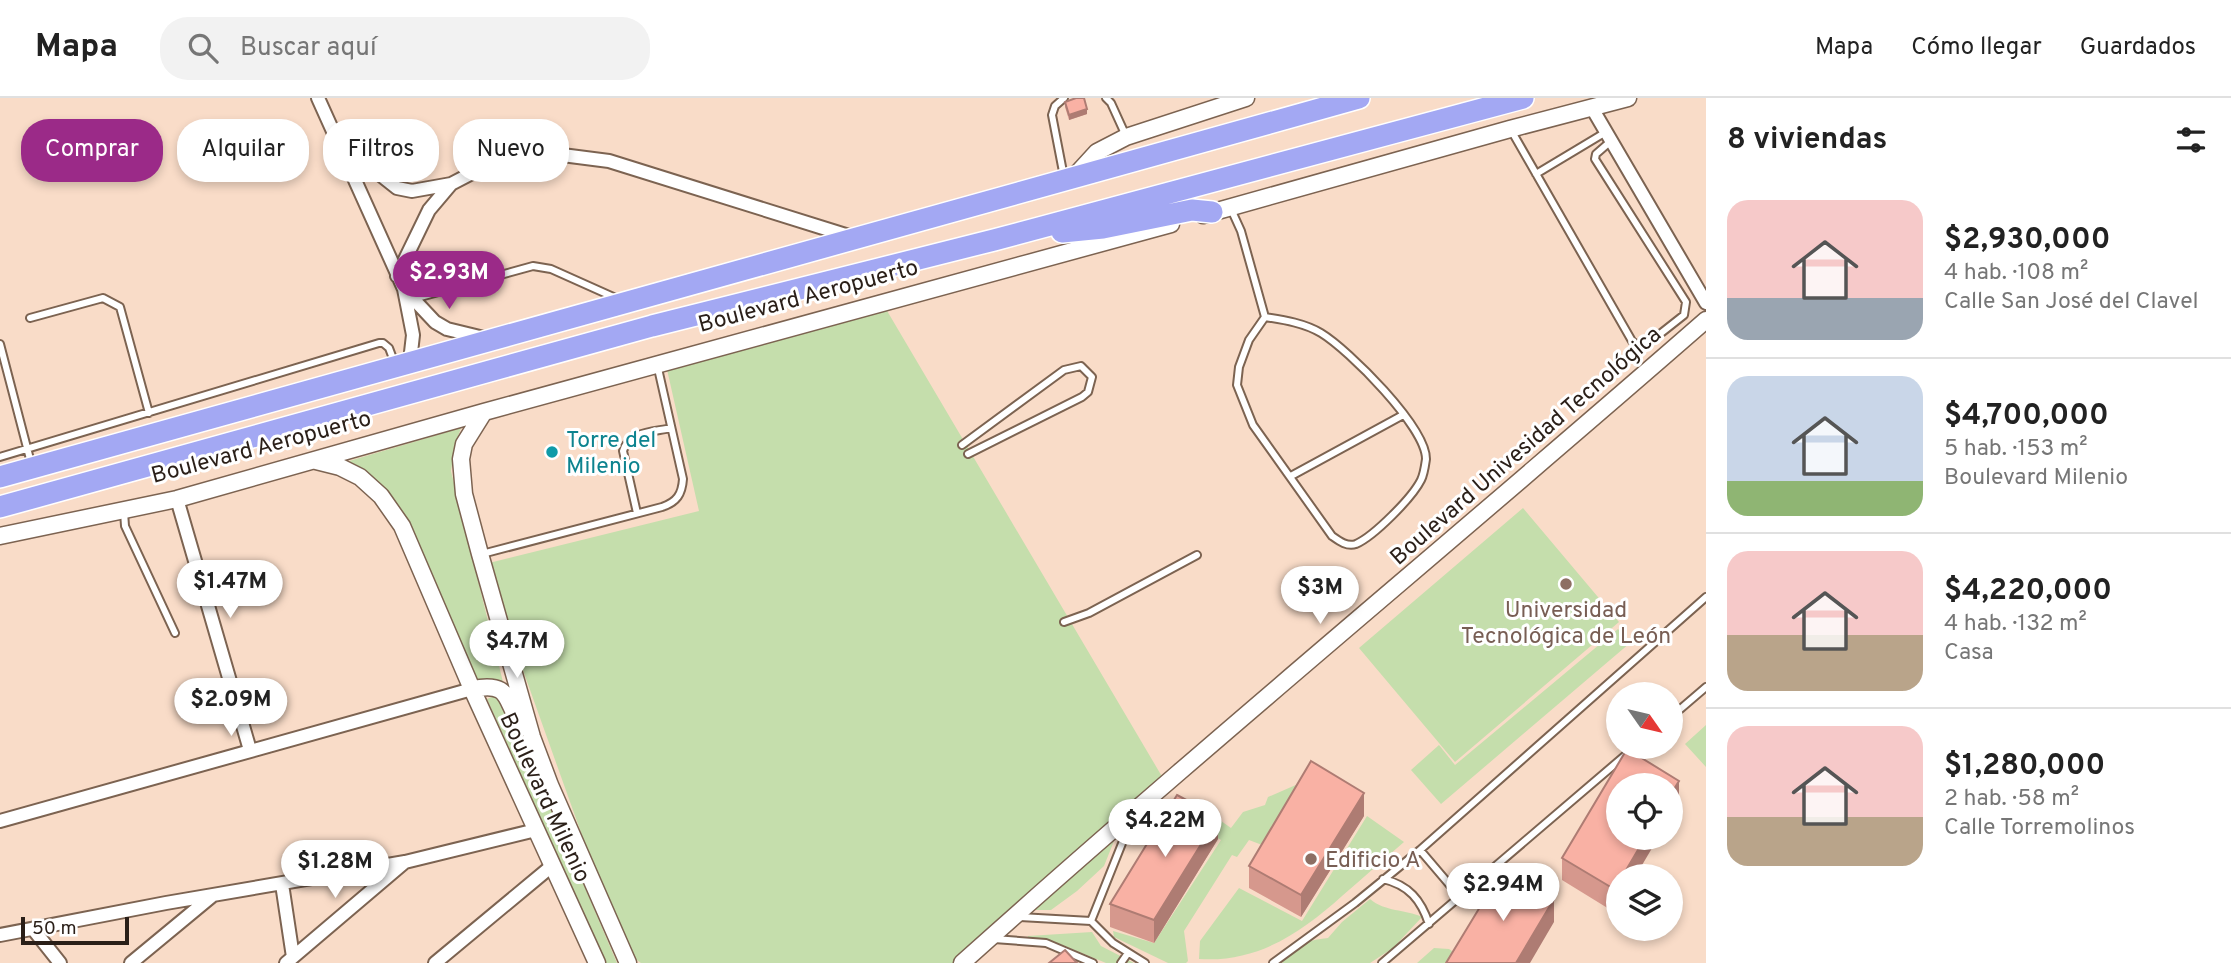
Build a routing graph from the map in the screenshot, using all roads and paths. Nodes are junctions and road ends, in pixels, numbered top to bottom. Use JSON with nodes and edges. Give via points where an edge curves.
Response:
{"nodes":[{"id":1,"x":318,"y":98,"type":"edge"},
{"id":2,"x":1064,"y":98,"type":"edge"},
{"id":3,"x":1106,"y":98,"type":"edge"},
{"id":4,"x":1246,"y":98,"type":"edge"},
{"id":5,"x":1359,"y":98,"type":"edge"},
{"id":6,"x":1523,"y":98,"type":"edge"},
{"id":7,"x":1628,"y":98,"type":"edge"},
{"id":8,"x":1592,"y":108,"type":"junction"},
{"id":9,"x":327,"y":119,"type":"edge"},
{"id":10,"x":1510,"y":128,"type":"junction"},
{"id":11,"x":1608,"y":136,"type":"junction"},
{"id":12,"x":1126,"y":137,"type":"junction"},
{"id":13,"x":1536,"y":174,"type":"junction"},
{"id":14,"x":1070,"y":178,"type":"junction"},
{"id":15,"x":354,"y":182,"type":"edge"},
{"id":16,"x":389,"y":182,"type":"edge"},
{"id":17,"x":451,"y":184,"type":"junction"},
{"id":18,"x":1221,"y":210,"type":"junction"},
{"id":19,"x":859,"y":239,"type":"junction"},
{"id":20,"x":994,"y":240,"type":"junction"},
{"id":21,"x":397,"y":276,"type":"junction"},
{"id":22,"x":408,"y":297,"type":"junction"},
{"id":23,"x":626,"y":303,"type":"junction"},
{"id":24,"x":1706,"y":303,"type":"edge"},
{"id":25,"x":1265,"y":317,"type":"junction"},
{"id":26,"x":30,"y":318,"type":"dead end"},
{"id":27,"x":1706,"y":320,"type":"edge"},
{"id":28,"x":490,"y":340,"type":"junction"},
{"id":29,"x":0,"y":344,"type":"edge"},
{"id":30,"x":403,"y":364,"type":"junction"},
{"id":31,"x":657,"y":364,"type":"junction"},
{"id":32,"x":149,"y":412,"type":"junction"},
{"id":33,"x":484,"y":412,"type":"junction"},
{"id":34,"x":1403,"y":415,"type":"junction"},
{"id":35,"x":988,"y":426,"type":"junction"},
{"id":36,"x":671,"y":428,"type":"junction"},
{"id":37,"x":1000,"y":438,"type":"junction"},
{"id":38,"x":962,"y":445,"type":"dead end"},
{"id":39,"x":968,"y":454,"type":"dead end"},
{"id":40,"x":0,"y":457,"type":"edge"},
{"id":41,"x":30,"y":459,"type":"junction"},
{"id":42,"x":310,"y":460,"type":"junction"},
{"id":43,"x":1291,"y":476,"type":"junction"},
{"id":44,"x":0,"y":477,"type":"edge"},
{"id":45,"x":177,"y":499,"type":"junction"},
{"id":46,"x":0,"y":507,"type":"edge"},
{"id":47,"x":124,"y":510,"type":"junction"},
{"id":48,"x":637,"y":513,"type":"junction"},
{"id":49,"x":0,"y":536,"type":"edge"},
{"id":50,"x":480,"y":554,"type":"junction"},
{"id":51,"x":1197,"y":555,"type":"dead end"},
{"id":52,"x":1706,"y":597,"type":"edge"},
{"id":53,"x":1064,"y":622,"type":"dead end"},
{"id":54,"x":175,"y":633,"type":"dead end"},
{"id":55,"x":1706,"y":687,"type":"edge"},
{"id":56,"x":472,"y":689,"type":"junction"},
{"id":57,"x":1684,"y":706,"type":"edge"},
{"id":58,"x":532,"y":737,"type":"junction"},
{"id":59,"x":250,"y":750,"type":"junction"},
{"id":60,"x":1620,"y":760,"type":"edge"},
{"id":61,"x":1135,"y":810,"type":"junction"},
{"id":62,"x":0,"y":821,"type":"edge"},
{"id":63,"x":536,"y":830,"type":"junction"},
{"id":64,"x":1420,"y":850,"type":"junction"},
{"id":65,"x":405,"y":862,"type":"junction"},
{"id":66,"x":553,"y":865,"type":"junction"},
{"id":67,"x":1384,"y":879,"type":"junction"},
{"id":68,"x":282,"y":884,"type":"junction"},
{"id":69,"x":212,"y":895,"type":"junction"},
{"id":70,"x":1460,"y":897,"type":"junction"},
{"id":71,"x":1014,"y":917,"type":"junction"},
{"id":72,"x":1091,"y":921,"type":"junction"},
{"id":73,"x":1429,"y":924,"type":"junction"},
{"id":74,"x":33,"y":929,"type":"junction"},
{"id":75,"x":0,"y":936,"type":"edge"},
{"id":76,"x":989,"y":939,"type":"junction"},
{"id":77,"x":618,"y":943,"type":"junction"},
{"id":78,"x":1128,"y":953,"type":"junction"},
{"id":79,"x":290,"y":960,"type":"edge"},
{"id":80,"x":61,"y":963,"type":"edge"},
{"id":81,"x":131,"y":963,"type":"edge"},
{"id":82,"x":435,"y":963,"type":"edge"},
{"id":83,"x":597,"y":963,"type":"edge"},
{"id":84,"x":628,"y":963,"type":"edge"},
{"id":85,"x":642,"y":963,"type":"edge"},
{"id":86,"x":962,"y":963,"type":"edge"},
{"id":87,"x":1093,"y":963,"type":"edge"},
{"id":88,"x":1121,"y":963,"type":"edge"},
{"id":89,"x":1145,"y":963,"type":"edge"},
{"id":90,"x":1273,"y":963,"type":"edge"},
{"id":91,"x":1382,"y":963,"type":"edge"}],
"edges":[{"from":1,"to":9,"type":"street"},
{"from":2,"to":14,"type":"lane","via":[[1052,115]]},
{"from":3,"to":12,"type":"lane"},
{"from":4,"to":12,"type":"street"},
{"from":5,"to":14,"type":"highway","name":"Boulevard Aeropuerto"},
{"from":6,"to":20,"type":"highway","name":"Boulevard Aeropuerto"},
{"from":7,"to":8,"type":"street","name":"Boulevard Aeropuerto"},
{"from":8,"to":10,"type":"street","name":"Boulevard Aeropuerto"},
{"from":8,"to":11,"type":"street"},
{"from":10,"to":13,"type":"lane"},
{"from":10,"to":18,"type":"street","name":"Boulevard Aeropuerto"},
{"from":11,"to":13,"type":"lane"},
{"from":11,"to":13,"type":"lane","via":[[1595,159],[1686,302],[1684,315],[1646,345],[1640,347],[1632,341]]},
{"from":11,"to":24,"type":"street"},
{"from":12,"to":14,"type":"street","via":[[1097,152]]},
{"from":14,"to":19,"type":"highway","name":"Boulevard Aeropuerto"},
{"from":15,"to":21,"type":"street"},
{"from":16,"to":17,"type":"street","via":[[412,191]]},
{"from":17,"to":19,"type":"street","via":[[503,157],[539,152],[576,156],[610,161]]},
{"from":17,"to":21,"type":"street","via":[[429,210]]},
{"from":18,"to":20,"type":"highway","via":[[1192,210],[1103,228]]},
{"from":18,"to":25,"type":"lane","via":[[1241,231]]},
{"from":18,"to":31,"type":"street","name":"Boulevard Aeropuerto"},
{"from":19,"to":23,"type":"highway","name":"Boulevard Aeropuerto"},
{"from":20,"to":46,"type":"highway","name":"Boulevard Aeropuerto","via":[[652,326]]},
{"from":21,"to":22,"type":"street"},
{"from":22,"to":23,"type":"lane","via":[[533,266],[551,269]]},
{"from":22,"to":28,"type":"street","via":[[447,329]]},
{"from":22,"to":30,"type":"street","via":[[413,335]]},
{"from":23,"to":28,"type":"highway","name":"Boulevard Aeropuerto"},
{"from":25,"to":34,"type":"lane","via":[[1320,332],[1349,354]]},
{"from":25,"to":43,"type":"lane","via":[[1249,340],[1237,385],[1253,425]]},
{"from":26,"to":32,"type":"lane","via":[[103,298],[113,301],[120,307]]},
{"from":27,"to":61,"type":"street","name":"Boulevard Univesidad Tecnológica"},
{"from":28,"to":30,"type":"highway","name":"Boulevard Aeropuerto"},
{"from":29,"to":41,"type":"lane"},
{"from":30,"to":32,"type":"lane","via":[[387,345],[379,343]]},
{"from":30,"to":41,"type":"highway","name":"Boulevard Aeropuerto"},
{"from":31,"to":33,"type":"street","name":"Boulevard Aeropuerto"},
{"from":31,"to":36,"type":"lane"},
{"from":32,"to":41,"type":"lane"},
{"from":33,"to":42,"type":"street","name":"Boulevard Aeropuerto"},
{"from":33,"to":50,"type":"street","name":"Boulevard Milenio","via":[[464,444],[461,459],[464,494]]},
{"from":34,"to":43,"type":"lane"},
{"from":34,"to":43,"type":"lane","via":[[1425,450],[1424,473],[1404,502],[1354,545],[1332,536]]},
{"from":35,"to":37,"type":"lane"},
{"from":35,"to":37,"type":"lane","via":[[1064,370],[1082,366],[1089,373],[1092,383],[1082,397]]},
{"from":35,"to":38,"type":"lane"},
{"from":36,"to":48,"type":"lane","via":[[683,478],[680,494],[669,504]]},
{"from":36,"to":48,"type":"lane","via":[[626,442]]},
{"from":37,"to":39,"type":"lane"},
{"from":40,"to":41,"type":"lane"},
{"from":41,"to":44,"type":"highway","name":"Boulevard Aeropuerto"},
{"from":42,"to":45,"type":"street","name":"Boulevard Aeropuerto"},
{"from":42,"to":56,"type":"street","name":"Boulevard Milenio","via":[[351,471],[392,509]]},
{"from":45,"to":47,"type":"street","name":"Boulevard Aeropuerto"},
{"from":45,"to":59,"type":"street"},
{"from":47,"to":49,"type":"street","name":"Boulevard Aeropuerto"},
{"from":47,"to":54,"type":"lane","via":[[125,526]]},
{"from":48,"to":50,"type":"lane"},
{"from":50,"to":58,"type":"street","name":"Boulevard Milenio"},
{"from":51,"to":53,"type":"lane"},
{"from":52,"to":64,"type":"lane"},
{"from":55,"to":57,"type":"lane"},
{"from":56,"to":58,"type":"street","via":[[492,686],[503,692]]},
{"from":56,"to":59,"type":"street"},
{"from":56,"to":63,"type":"street","name":"Boulevard Milenio"},
{"from":58,"to":77,"type":"street","name":"Boulevard Milenio"},
{"from":59,"to":62,"type":"street"},
{"from":60,"to":70,"type":"lane"},
{"from":61,"to":71,"type":"street","name":"Boulevard Univesidad Tecnológica"},
{"from":61,"to":72,"type":"lane"},
{"from":63,"to":65,"type":"street"},
{"from":63,"to":66,"type":"street","name":"Boulevard Milenio"},
{"from":64,"to":67,"type":"lane"},
{"from":64,"to":70,"type":"lane"},
{"from":65,"to":68,"type":"street"},
{"from":65,"to":79,"type":"street"},
{"from":66,"to":82,"type":"street"},
{"from":66,"to":83,"type":"street","name":"Boulevard Milenio"},
{"from":67,"to":73,"type":"lane","via":[[1401,884],[1416,896]]},
{"from":67,"to":90,"type":"lane"},
{"from":68,"to":69,"type":"street"},
{"from":68,"to":79,"type":"street"},
{"from":69,"to":74,"type":"street"},
{"from":69,"to":81,"type":"street"},
{"from":70,"to":73,"type":"lane"},
{"from":71,"to":72,"type":"lane"},
{"from":71,"to":76,"type":"street","name":"Boulevard Univesidad Tecnológica"},
{"from":72,"to":78,"type":"lane"},
{"from":73,"to":91,"type":"lane"},
{"from":74,"to":75,"type":"street"},
{"from":74,"to":80,"type":"street"},
{"from":76,"to":86,"type":"street","name":"Boulevard Univesidad Tecnológica"},
{"from":76,"to":87,"type":"lane","via":[[1046,943]]},
{"from":77,"to":84,"type":"street","name":"Boulevard Milenio"},
{"from":77,"to":85,"type":"street"},
{"from":78,"to":88,"type":"lane"},
{"from":78,"to":89,"type":"lane"}]}
